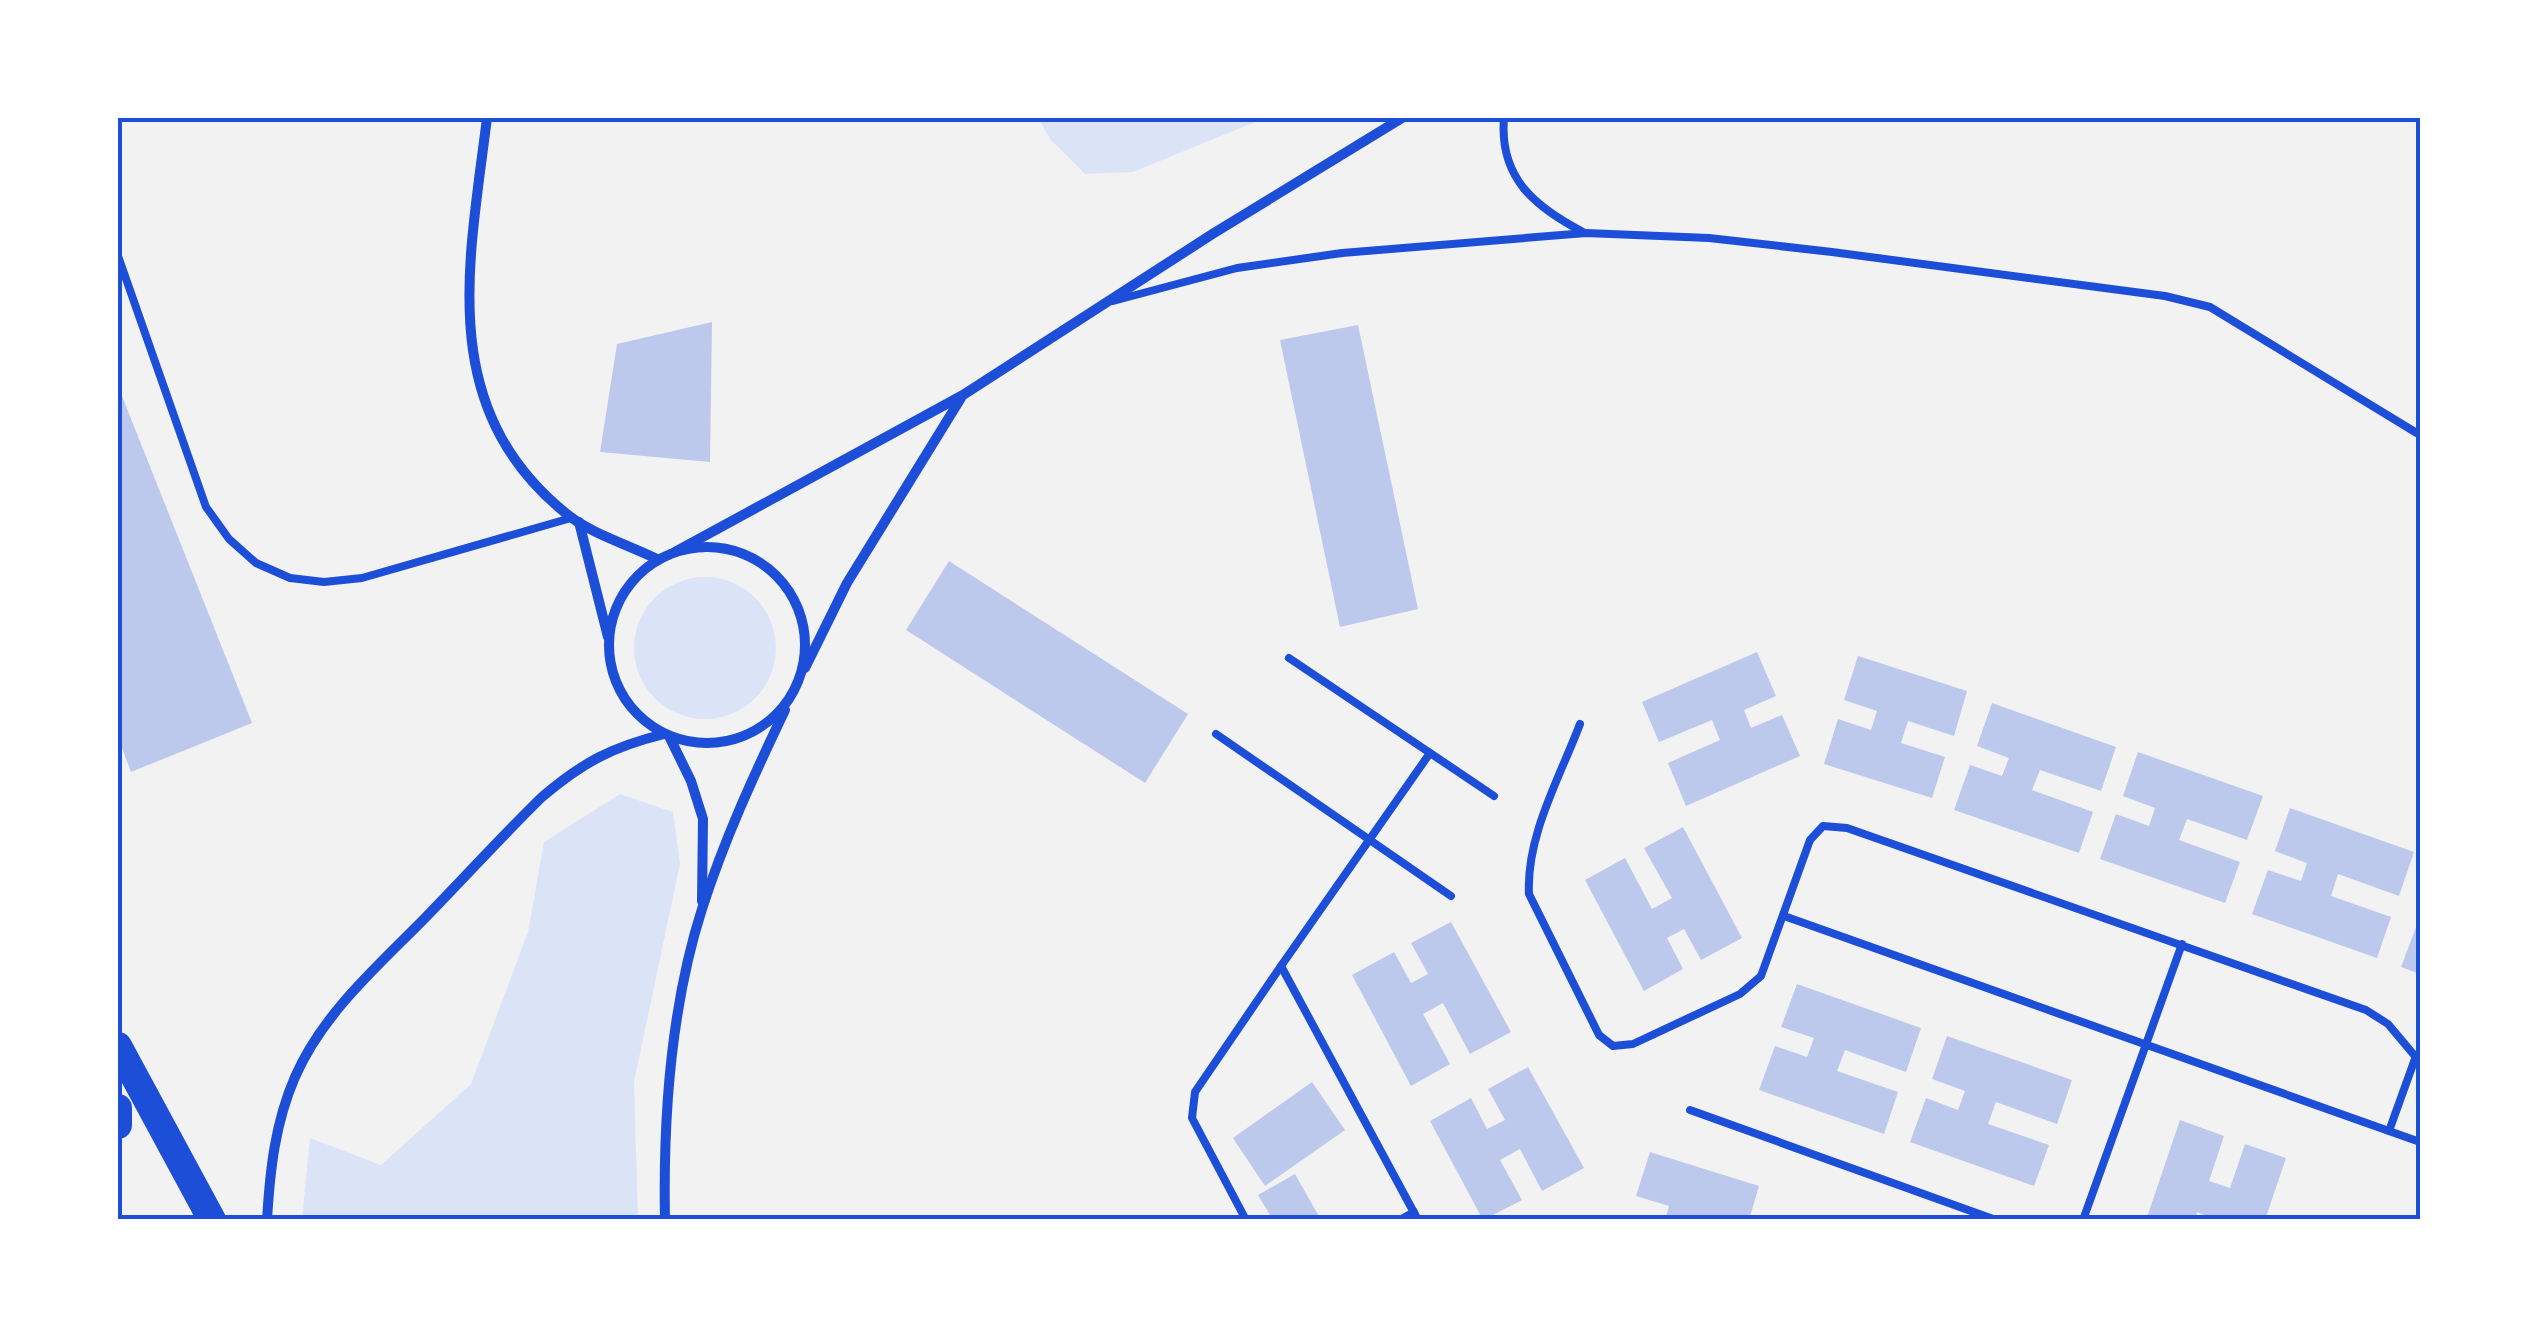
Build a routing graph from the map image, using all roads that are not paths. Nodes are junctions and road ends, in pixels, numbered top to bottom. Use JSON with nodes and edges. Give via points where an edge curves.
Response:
{"nodes":[{"id":1,"x":488,"y":118,"type":"edge"},
{"id":2,"x":1402,"y":118,"type":"edge"},
{"id":3,"x":1504,"y":118,"type":"edge"},
{"id":4,"x":1586,"y":233,"type":"junction"},
{"id":5,"x":118,"y":256,"type":"edge"},
{"id":6,"x":1109,"y":302,"type":"junction"},
{"id":7,"x":963,"y":395,"type":"junction"},
{"id":8,"x":2420,"y":435,"type":"edge"},
{"id":9,"x":575,"y":520,"type":"junction"},
{"id":10,"x":675,"y":552,"type":"junction"},
{"id":11,"x":657,"y":559,"type":"junction"},
{"id":12,"x":609,"y":639,"type":"junction"},
{"id":13,"x":1289,"y":658,"type":"dead end"},
{"id":14,"x":800,"y":678,"type":"junction"},
{"id":15,"x":792,"y":694,"type":"junction"},
{"id":16,"x":1580,"y":724,"type":"dead end"},
{"id":17,"x":1216,"y":734,"type":"dead end"},
{"id":18,"x":666,"y":735,"type":"junction"},
{"id":19,"x":1430,"y":753,"type":"junction"},
{"id":20,"x":1494,"y":796,"type":"dead end"},
{"id":21,"x":1370,"y":840,"type":"junction"},
{"id":22,"x":1452,"y":896,"type":"dead end"},
{"id":23,"x":702,"y":912,"type":"junction"},
{"id":24,"x":1784,"y":916,"type":"junction"},
{"id":25,"x":2182,"y":944,"type":"junction"},
{"id":26,"x":1281,"y":966,"type":"junction"},
{"id":27,"x":118,"y":1046,"type":"edge"},
{"id":28,"x":2145,"y":1046,"type":"junction"},
{"id":29,"x":2418,"y":1059,"type":"edge"},
{"id":30,"x":118,"y":1108,"type":"edge"},
{"id":31,"x":1690,"y":1110,"type":"dead end"},
{"id":32,"x":118,"y":1125,"type":"edge"},
{"id":33,"x":2389,"y":1131,"type":"junction"},
{"id":34,"x":2420,"y":1142,"type":"edge"},
{"id":35,"x":1416,"y":1216,"type":"edge"},
{"id":36,"x":1991,"y":1219,"type":"edge"},
{"id":37,"x":212,"y":1220,"type":"edge"},
{"id":38,"x":267,"y":1220,"type":"edge"},
{"id":39,"x":665,"y":1220,"type":"edge"},
{"id":40,"x":1246,"y":1220,"type":"edge"},
{"id":41,"x":1400,"y":1220,"type":"edge"},
{"id":42,"x":2083,"y":1220,"type":"edge"}],
"edges":[{"from":1,"to":9,"type":"street","via":[[467,293],[469,342],[505,446],[534,484]]},
{"from":2,"to":6,"type":"street"},
{"from":3,"to":4,"type":"lane","via":[[1515,176],[1530,199]]},
{"from":4,"to":6,"type":"lane","via":[[1237,268]]},
{"from":4,"to":8,"type":"lane","via":[[1709,238],[2166,296],[2210,307]]},
{"from":5,"to":9,"type":"lane","via":[[206,507],[256,563],[290,578],[362,578]]},
{"from":6,"to":7,"type":"street"},
{"from":7,"to":10,"type":"street"},
{"from":7,"to":14,"type":"street","via":[[847,583]]},
{"from":9,"to":11,"type":"street"},
{"from":9,"to":12,"type":"street"},
{"from":10,"to":11,"type":"street"},
{"from":10,"to":14,"type":"street","via":[[737,550],[787,587],[801,616]]},
{"from":11,"to":12,"type":"street","via":[[629,586]]},
{"from":12,"to":18,"type":"street","via":[[622,695]]},
{"from":13,"to":19,"type":"lane"},
{"from":14,"to":15,"type":"street"},
{"from":15,"to":18,"type":"street","via":[[752,733],[725,742]]},
{"from":15,"to":23,"type":"street"},
{"from":16,"to":24,"type":"lane","via":[[1532,854],[1529,894],[1599,1035],[1613,1046],[1633,1044],[1740,994],[1761,976]]},
{"from":17,"to":21,"type":"lane"},
{"from":18,"to":23,"type":"street","via":[[703,819]]},
{"from":18,"to":38,"type":"street","via":[[602,753],[552,788],[351,993],[295,1077],[278,1124]]},
{"from":19,"to":20,"type":"lane"},
{"from":19,"to":21,"type":"lane"},
{"from":21,"to":22,"type":"lane"},
{"from":21,"to":26,"type":"lane"},
{"from":23,"to":39,"type":"street","via":[[678,1026]]},
{"from":24,"to":25,"type":"lane","via":[[1810,840],[1823,826],[1847,828]]},
{"from":24,"to":28,"type":"lane"},
{"from":25,"to":28,"type":"lane"},
{"from":25,"to":29,"type":"lane","via":[[2366,1010]]},
{"from":26,"to":35,"type":"lane"},
{"from":26,"to":40,"type":"lane","via":[[1191,1105]]},
{"from":27,"to":37,"type":"highway"},
{"from":28,"to":33,"type":"lane"},
{"from":28,"to":42,"type":"lane"},
{"from":29,"to":33,"type":"lane"},
{"from":30,"to":32,"type":"highway"},
{"from":31,"to":36,"type":"lane"},
{"from":33,"to":34,"type":"lane"},
{"from":35,"to":41,"type":"lane"}]}
